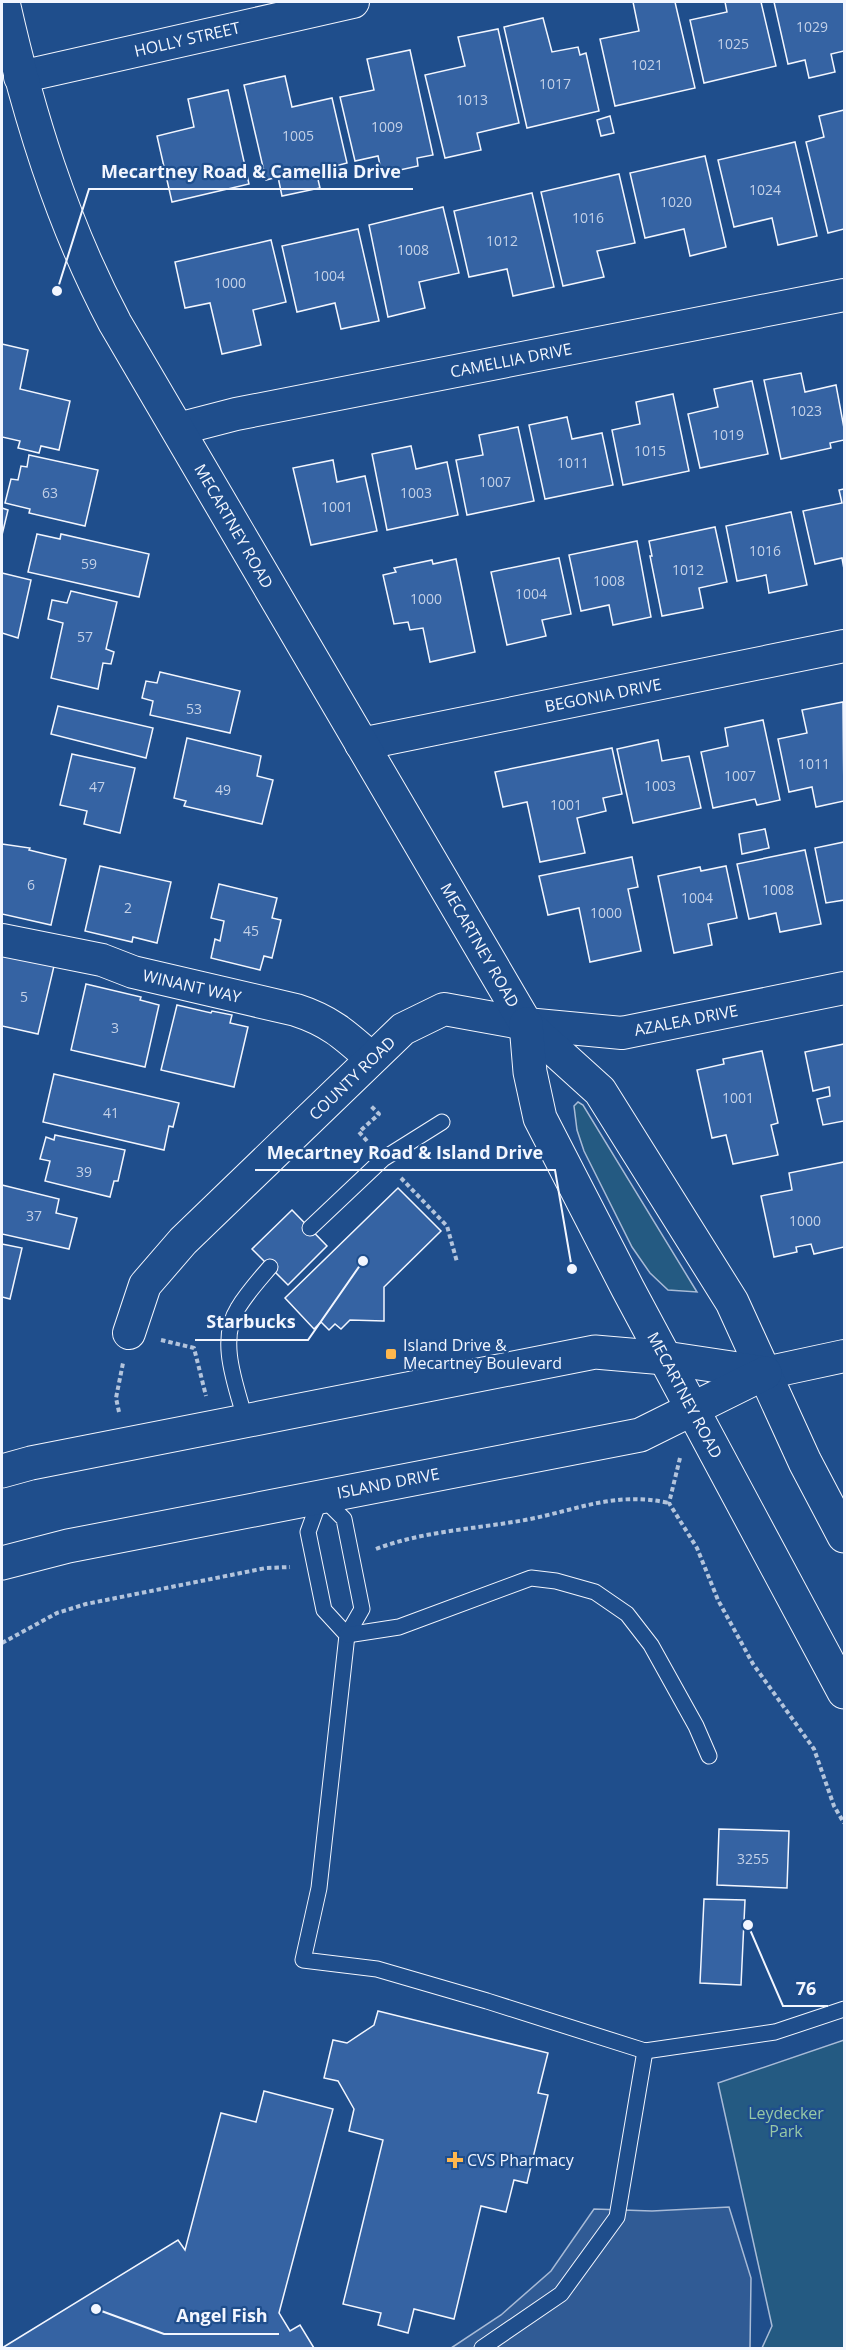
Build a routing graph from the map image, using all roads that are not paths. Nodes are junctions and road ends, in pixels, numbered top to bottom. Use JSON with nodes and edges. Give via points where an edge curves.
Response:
{"nodes":[{"id":1,"x":3,"y":2,"type":"edge"},
{"id":2,"x":353,"y":2,"type":"edge"},
{"id":3,"x":20,"y":77,"type":"junction"},
{"id":4,"x":844,"y":295,"type":"edge"},
{"id":5,"x":178,"y":429,"type":"junction"},
{"id":6,"x":844,"y":646,"type":"edge"},
{"id":7,"x":361,"y":744,"type":"junction"},
{"id":8,"x":2,"y":940,"type":"edge"},
{"id":9,"x":844,"y":988,"type":"edge"},
{"id":10,"x":526,"y":1024,"type":"junction"},
{"id":11,"x":371,"y":1058,"type":"junction"},
{"id":12,"x":442,"y":1122,"type":"dead end"},
{"id":13,"x":310,"y":1228,"type":"dead end"},
{"id":14,"x":270,"y":1267,"type":"dead end"},
{"id":15,"x":129,"y":1333,"type":"road end"},
{"id":16,"x":844,"y":1356,"type":"edge"},
{"id":17,"x":665,"y":1358,"type":"junction"},
{"id":18,"x":765,"y":1373,"type":"junction"},
{"id":19,"x":692,"y":1408,"type":"junction"},
{"id":20,"x":246,"y":1422,"type":"junction"},
{"id":21,"x":2,"y":1471,"type":"edge"},
{"id":22,"x":321,"y":1496,"type":"junction"},
{"id":23,"x":844,"y":1536,"type":"edge"},
{"id":24,"x":2,"y":1563,"type":"edge"},
{"id":25,"x":347,"y":1635,"type":"junction"},
{"id":26,"x":844,"y":1692,"type":"edge"},
{"id":27,"x":709,"y":1756,"type":"dead end"},
{"id":28,"x":844,"y":2008,"type":"edge"},
{"id":29,"x":645,"y":2051,"type":"junction"},
{"id":30,"x":482,"y":2349,"type":"edge"}],
"edges":[{"from":1,"to":3,"type":"main road","name":"MECARTNEY ROAD"},
{"from":2,"to":3,"type":"street","name":"HOLLY STREET"},
{"from":3,"to":5,"type":"main road","name":"MECARTNEY ROAD","via":[[45,161],[90,276]]},
{"from":4,"to":5,"type":"street","name":"CAMELLIA DRIVE","via":[[248,411]]},
{"from":5,"to":7,"type":"main road","name":"MECARTNEY ROAD"},
{"from":6,"to":7,"type":"street","name":"BEGONIA DRIVE"},
{"from":7,"to":10,"type":"main road","name":"MECARTNEY ROAD"},
{"from":8,"to":11,"type":"street","name":"WINANT WAY","via":[[102,960],[133,972],[304,1012],[343,1033]]},
{"from":9,"to":10,"type":"street","name":"AZALEA DRIVE","via":[[622,1033]]},
{"from":10,"to":11,"type":"street","name":"COUNTY ROAD","via":[[444,1009],[403,1029]]},
{"from":10,"to":17,"type":"main road","name":"MECARTNEY ROAD","via":[[530,1072],[540,1118]]},
{"from":10,"to":18,"type":"main road","name":"MECARTNEY ROAD","via":[[600,1091],[732,1302]]},
{"from":11,"to":15,"type":"street","name":"COUNTY ROAD","via":[[183,1241],[145,1285]]},
{"from":12,"to":13,"type":"lane","via":[[383,1159]]},
{"from":14,"to":20,"type":"lane","via":[[237,1309],[228,1336],[230,1361]]},
{"from":16,"to":18,"type":"street","name":"ISLAND DRIVE"},
{"from":17,"to":18,"type":"main road","name":"ISLAND DRIVE"},
{"from":17,"to":19,"type":"main road","name":"MECARTNEY ROAD"},
{"from":17,"to":20,"type":"main road","name":"ISLAND DRIVE","via":[[595,1352]]},
{"from":18,"to":19,"type":"main road","name":"ISLAND DRIVE"},
{"from":18,"to":23,"type":"main road","name":"MECARTNEY ROAD"},
{"from":19,"to":22,"type":"main road","name":"ISLAND DRIVE","via":[[640,1435]]},
{"from":19,"to":26,"type":"main road","name":"MECARTNEY ROAD"},
{"from":20,"to":21,"type":"main road","name":"ISLAND DRIVE"},
{"from":22,"to":24,"type":"main road","name":"ISLAND DRIVE","via":[[68,1546]]},
{"from":22,"to":25,"type":"lane","via":[[308,1532],[324,1610]]},
{"from":22,"to":25,"type":"lane","via":[[344,1519],[362,1610]]},
{"from":25,"to":27,"type":"lane","via":[[399,1627],[531,1578],[595,1592],[627,1614],[651,1645]]},
{"from":25,"to":29,"type":"lane","via":[[319,1888],[303,1960],[377,1969]]},
{"from":28,"to":29,"type":"lane","via":[[775,2032]]},
{"from":29,"to":30,"type":"lane","via":[[617,2217],[561,2294]]}]}
